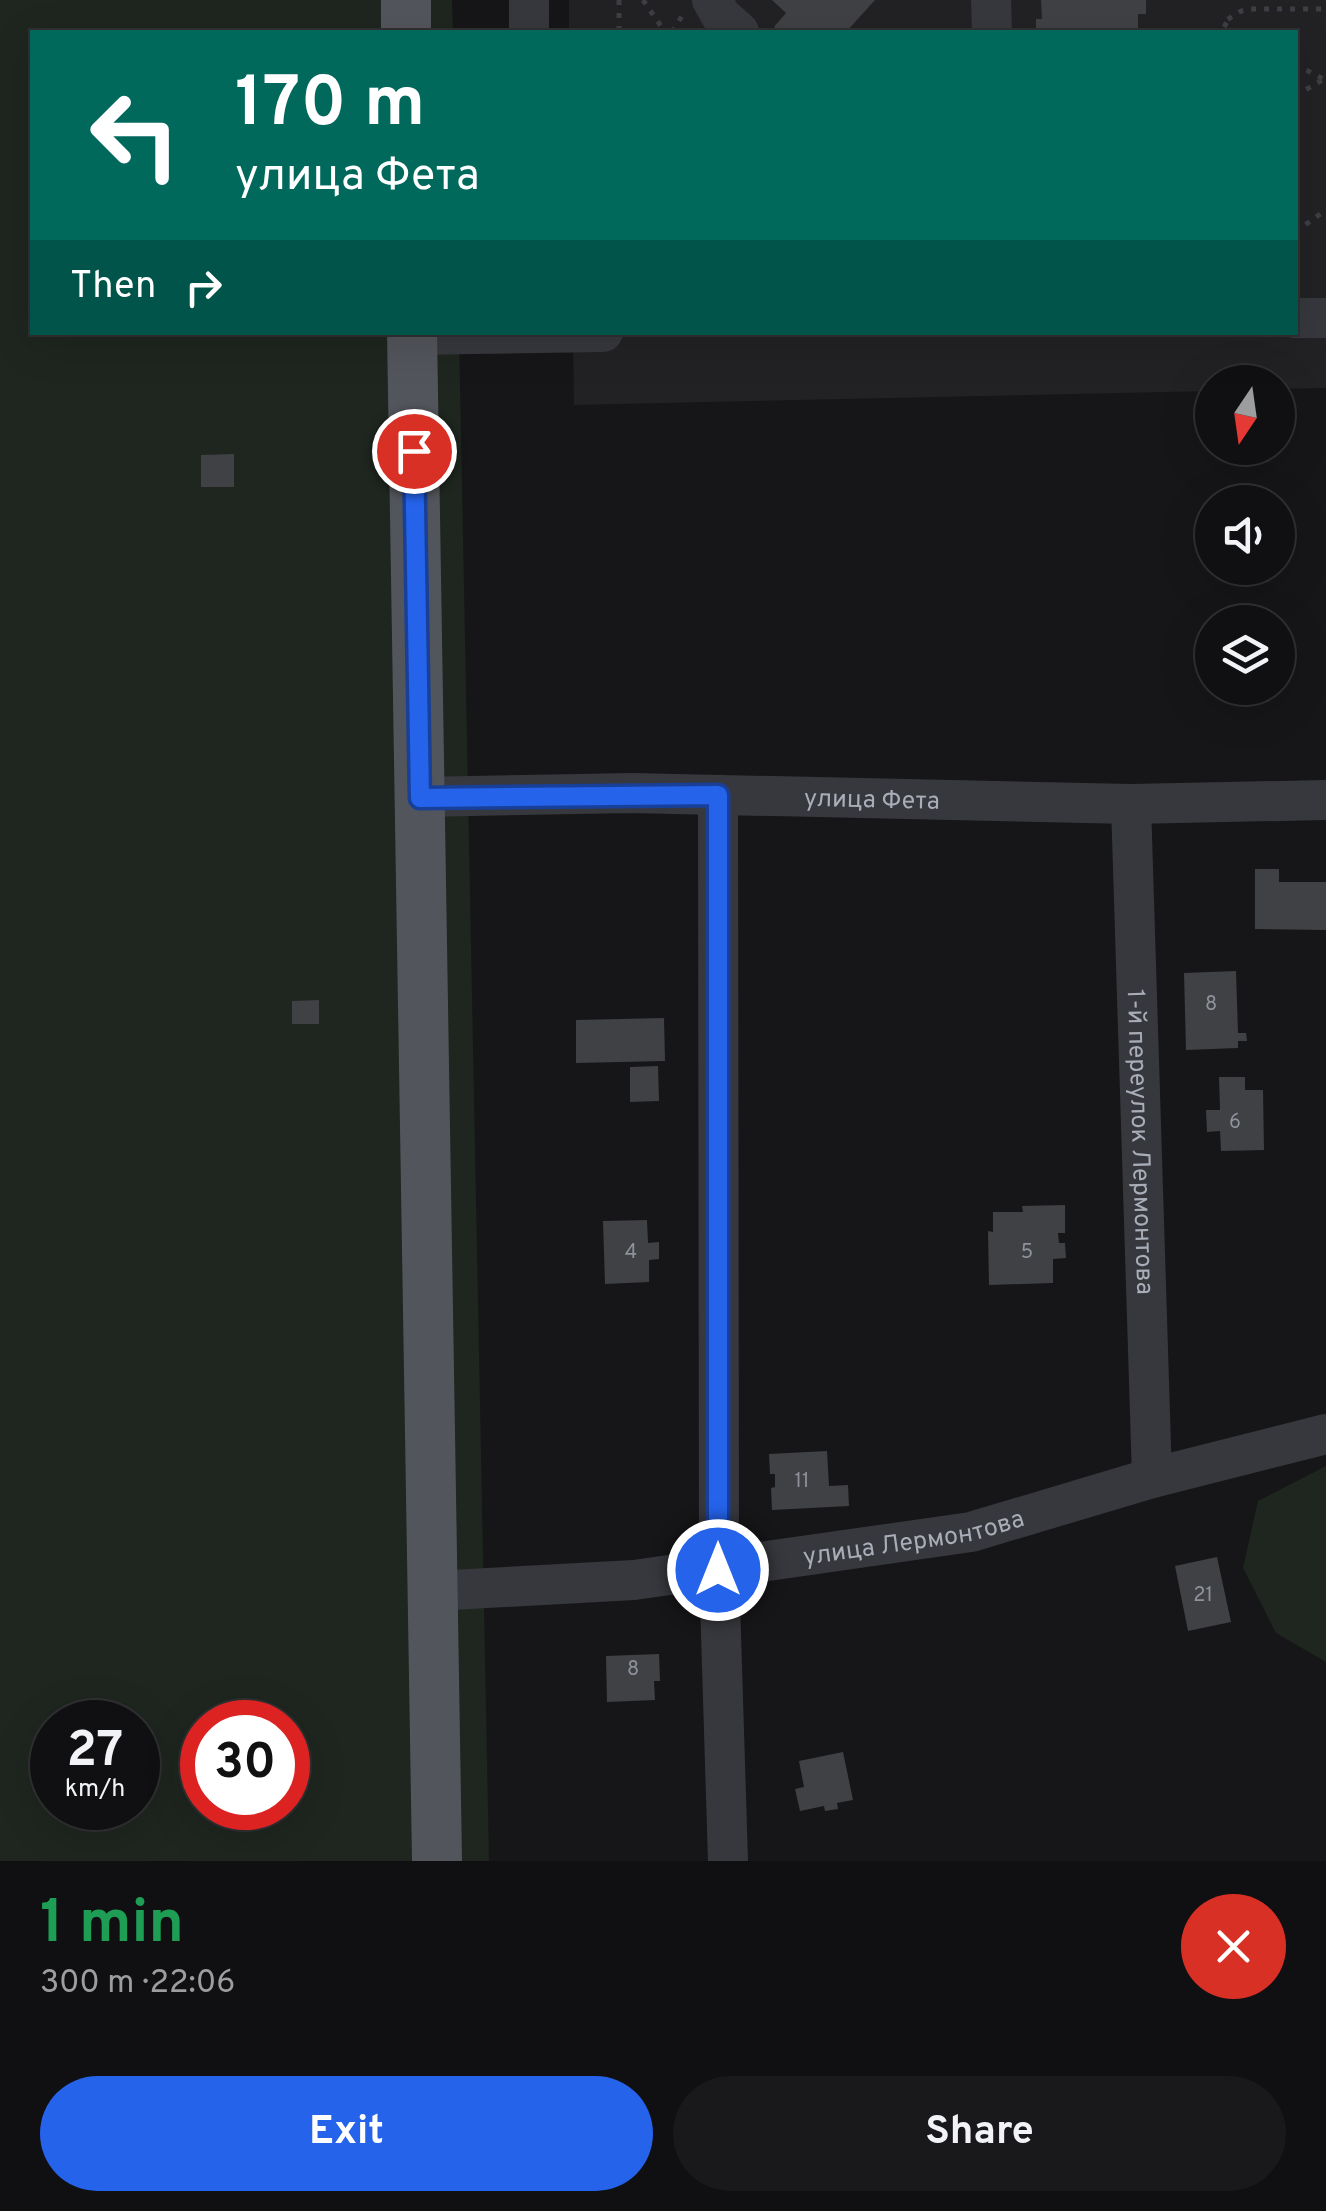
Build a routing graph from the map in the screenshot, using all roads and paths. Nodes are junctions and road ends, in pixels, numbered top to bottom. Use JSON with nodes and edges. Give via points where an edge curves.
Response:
{"nodes":[{"id":1,"x":406,"y":0,"type":"edge"},
{"id":2,"x":529,"y":0,"type":"edge"},
{"id":3,"x":619,"y":0,"type":"edge"},
{"id":4,"x":643,"y":0,"type":"edge"},
{"id":5,"x":712,"y":0,"type":"edge"},
{"id":6,"x":991,"y":0,"type":"edge"},
{"id":7,"x":1326,"y":9,"type":"edge"},
{"id":8,"x":406,"y":30,"type":"edge"},
{"id":9,"x":529,"y":30,"type":"edge"},
{"id":10,"x":619,"y":30,"type":"edge"},
{"id":11,"x":664,"y":30,"type":"edge"},
{"id":12,"x":737,"y":30,"type":"edge"},
{"id":13,"x":992,"y":30,"type":"edge"},
{"id":14,"x":1236,"y":30,"type":"edge"},
{"id":15,"x":1298,"y":66,"type":"edge"},
{"id":16,"x":1325,"y":79,"type":"edge"},
{"id":17,"x":1298,"y":94,"type":"edge"},
{"id":18,"x":1326,"y":210,"type":"edge"},
{"id":19,"x":1298,"y":230,"type":"edge"},
{"id":20,"x":1298,"y":318,"type":"edge"},
{"id":21,"x":1326,"y":318,"type":"edge"},
{"id":22,"x":412,"y":335,"type":"edge"},
{"id":23,"x":718,"y":795,"type":"junction"},
{"id":24,"x":420,"y":798,"type":"junction"},
{"id":25,"x":1326,"y":800,"type":"edge"},
{"id":26,"x":1131,"y":804,"type":"junction"},
{"id":27,"x":1326,"y":1434,"type":"edge"},
{"id":28,"x":1152,"y":1478,"type":"junction"},
{"id":29,"x":718,"y":1570,"type":"junction"},
{"id":30,"x":432,"y":1590,"type":"junction"},
{"id":31,"x":437,"y":1861,"type":"edge"},
{"id":32,"x":728,"y":1861,"type":"edge"}],
"edges":[{"from":1,"to":8,"type":"main road"},
{"from":2,"to":9,"type":"street"},
{"from":3,"to":10,"type":"path"},
{"from":4,"to":11,"type":"path"},
{"from":5,"to":12,"type":"street"},
{"from":6,"to":13,"type":"street"},
{"from":7,"to":14,"type":"path","via":[[1240,10],[1222,23]]},
{"from":15,"to":16,"type":"path"},
{"from":16,"to":17,"type":"path"},
{"from":18,"to":19,"type":"path"},
{"from":20,"to":21,"type":"street"},
{"from":22,"to":24,"type":"main road"},
{"from":23,"to":24,"type":"street","name":"улица Фета"},
{"from":23,"to":26,"type":"street","name":"улица Фета"},
{"from":23,"to":29,"type":"street"},
{"from":24,"to":30,"type":"main road"},
{"from":25,"to":26,"type":"street","name":"улица Фета"},
{"from":26,"to":28,"type":"street","name":"1-й переулок Лермонтова"},
{"from":27,"to":28,"type":"street","name":"улица Лермонтова"},
{"from":28,"to":29,"type":"street","name":"улица Лермонтова","via":[[971,1532]]},
{"from":29,"to":30,"type":"street","name":"улица Лермонтова"},
{"from":29,"to":32,"type":"street"},
{"from":30,"to":31,"type":"main road"}]}
